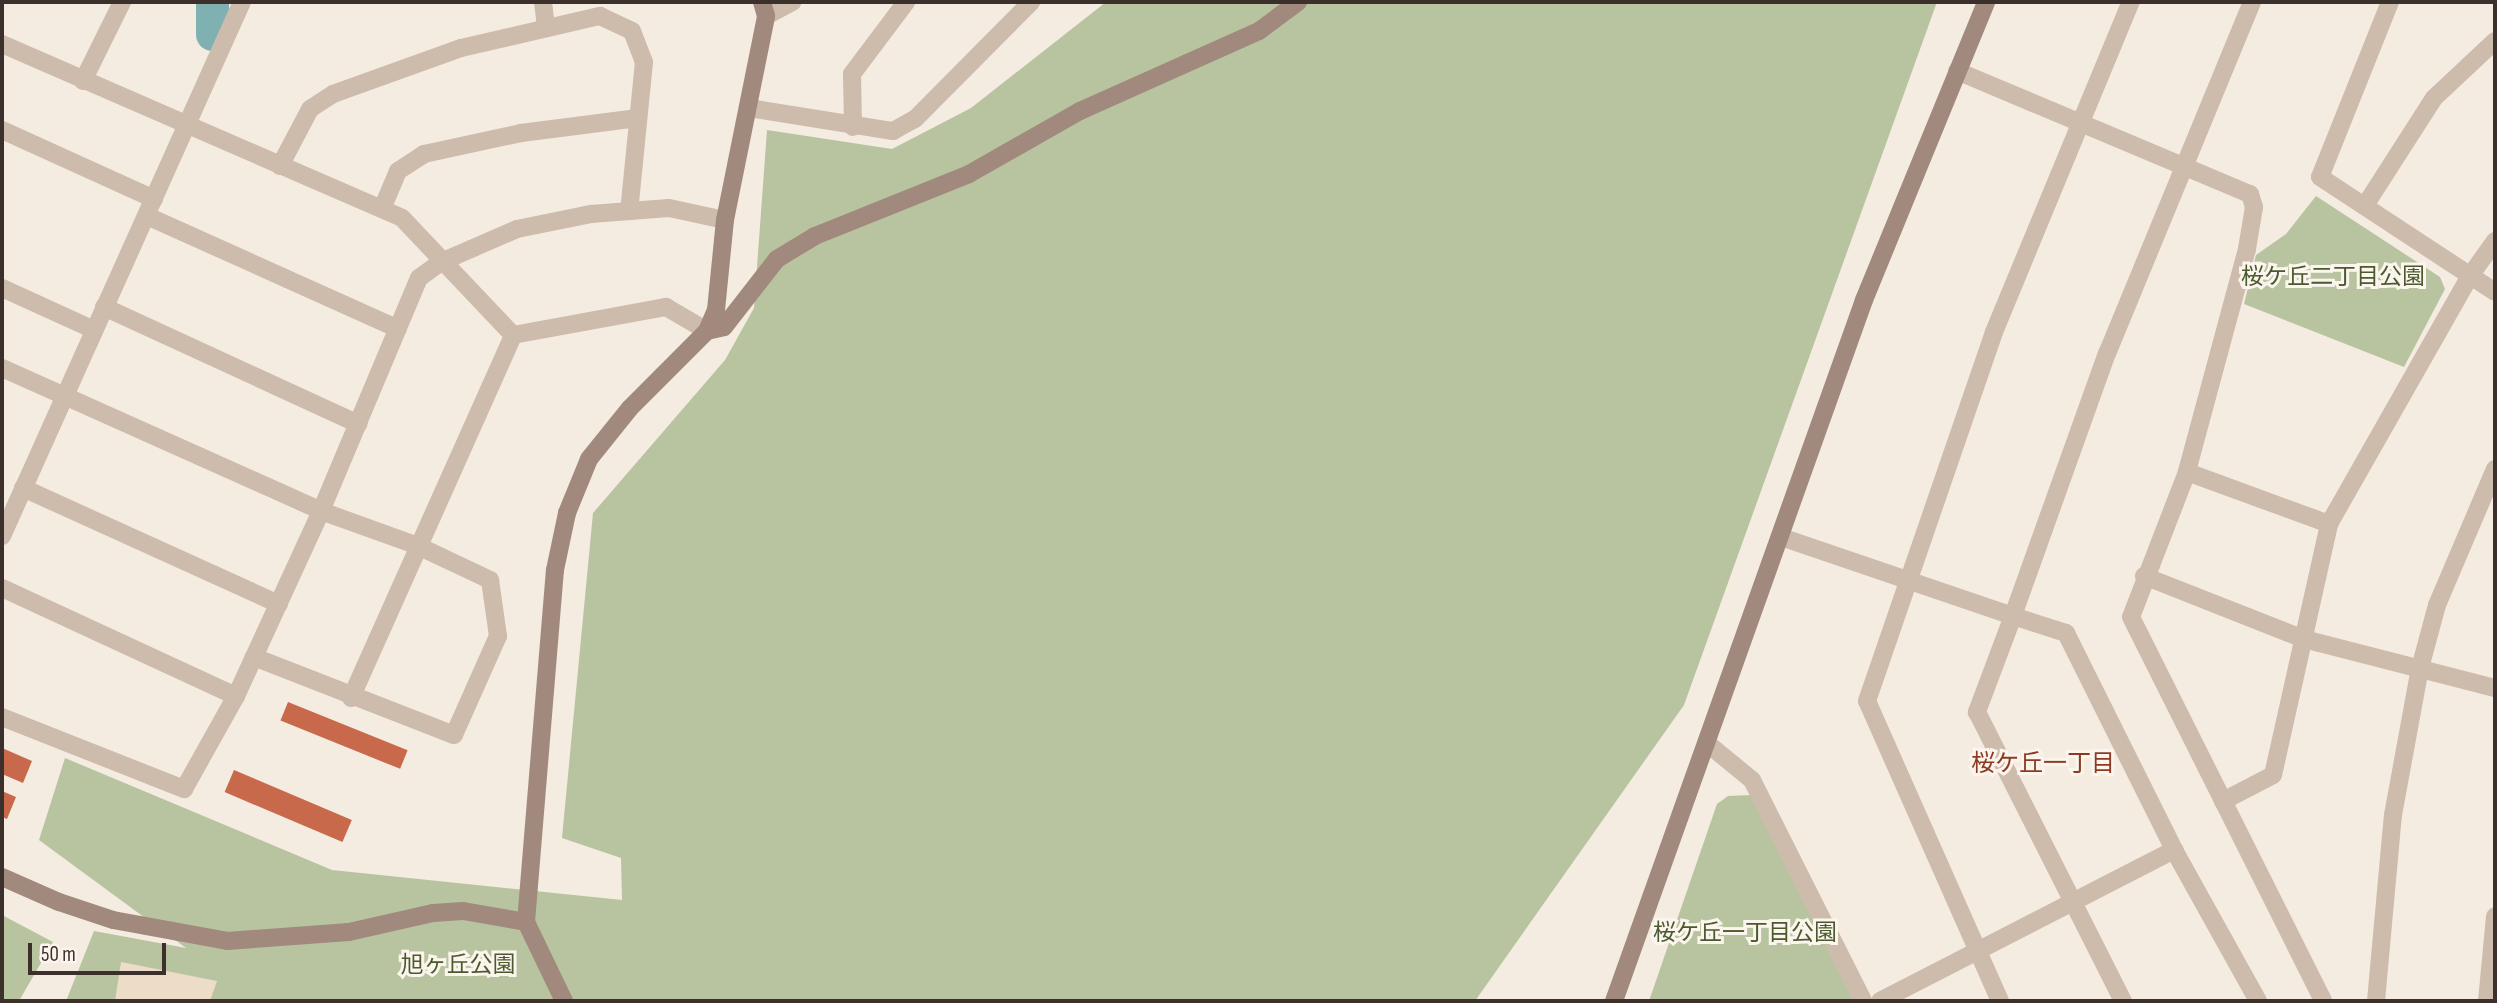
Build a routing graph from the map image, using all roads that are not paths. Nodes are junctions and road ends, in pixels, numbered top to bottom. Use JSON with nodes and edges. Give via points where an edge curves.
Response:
{"nodes":[{"id":1,"x":122,"y":2,"type":"edge"},
{"id":2,"x":242,"y":2,"type":"edge"},
{"id":3,"x":543,"y":2,"type":"edge"},
{"id":4,"x":792,"y":2,"type":"edge"},
{"id":5,"x":906,"y":2,"type":"edge"},
{"id":6,"x":1031,"y":2,"type":"edge"},
{"id":7,"x":1298,"y":2,"type":"edge"},
{"id":8,"x":1986,"y":2,"type":"edge"},
{"id":9,"x":2131,"y":2,"type":"edge"},
{"id":10,"x":2252,"y":2,"type":"edge"},
{"id":11,"x":2390,"y":2,"type":"edge"},
{"id":12,"x":764,"y":9,"type":"edge"},
{"id":13,"x":546,"y":28,"type":"junction"},
{"id":14,"x":2495,"y":41,"type":"edge"},
{"id":15,"x":2,"y":44,"type":"edge"},
{"id":16,"x":1957,"y":71,"type":"junction"},
{"id":17,"x":83,"y":81,"type":"junction"},
{"id":18,"x":749,"y":108,"type":"junction"},
{"id":19,"x":638,"y":118,"type":"junction"},
{"id":20,"x":2082,"y":120,"type":"junction"},
{"id":21,"x":188,"y":127,"type":"junction"},
{"id":22,"x":853,"y":127,"type":"junction"},
{"id":23,"x":2,"y":130,"type":"edge"},
{"id":24,"x":2184,"y":164,"type":"junction"},
{"id":25,"x":280,"y":166,"type":"junction"},
{"id":26,"x":154,"y":199,"type":"junction"},
{"id":27,"x":2366,"y":204,"type":"junction"},
{"id":28,"x":382,"y":209,"type":"junction"},
{"id":29,"x":628,"y":211,"type":"junction"},
{"id":30,"x":147,"y":216,"type":"junction"},
{"id":31,"x":725,"y":220,"type":"junction"},
{"id":32,"x":2495,"y":240,"type":"edge"},
{"id":33,"x":442,"y":262,"type":"junction"},
{"id":34,"x":2470,"y":275,"type":"junction"},
{"id":35,"x":2,"y":288,"type":"edge"},
{"id":36,"x":2495,"y":292,"type":"edge"},
{"id":37,"x":104,"y":307,"type":"junction"},
{"id":38,"x":398,"y":329,"type":"junction"},
{"id":39,"x":94,"y":330,"type":"junction"},
{"id":40,"x":707,"y":331,"type":"junction"},
{"id":41,"x":513,"y":335,"type":"junction"},
{"id":42,"x":2,"y":368,"type":"edge"},
{"id":43,"x":64,"y":395,"type":"junction"},
{"id":44,"x":358,"y":424,"type":"junction"},
{"id":45,"x":2495,"y":468,"type":"edge"},
{"id":46,"x":2186,"y":472,"type":"junction"},
{"id":47,"x":23,"y":488,"type":"junction"},
{"id":48,"x":321,"y":511,"type":"junction"},
{"id":49,"x":2329,"y":524,"type":"junction"},
{"id":50,"x":2,"y":536,"type":"edge"},
{"id":51,"x":1781,"y":537,"type":"junction"},
{"id":52,"x":418,"y":546,"type":"junction"},
{"id":53,"x":2144,"y":576,"type":"junction"},
{"id":54,"x":1906,"y":580,"type":"junction"},
{"id":55,"x":2,"y":588,"type":"edge"},
{"id":56,"x":278,"y":604,"type":"junction"},
{"id":57,"x":2013,"y":616,"type":"junction"},
{"id":58,"x":2304,"y":639,"type":"junction"},
{"id":59,"x":254,"y":657,"type":"junction"},
{"id":60,"x":2420,"y":668,"type":"junction"},
{"id":61,"x":2495,"y":688,"type":"edge"},
{"id":62,"x":236,"y":696,"type":"junction"},
{"id":63,"x":351,"y":698,"type":"junction"},
{"id":64,"x":2,"y":717,"type":"edge"},
{"id":65,"x":1708,"y":744,"type":"junction"},
{"id":66,"x":2223,"y":801,"type":"junction"},
{"id":67,"x":2174,"y":850,"type":"junction"},
{"id":68,"x":2,"y":877,"type":"edge"},
{"id":69,"x":2074,"y":904,"type":"junction"},
{"id":70,"x":2495,"y":916,"type":"edge"},
{"id":71,"x":526,"y":922,"type":"junction"},
{"id":72,"x":1974,"y":952,"type":"junction"},
{"id":73,"x":564,"y":1001,"type":"edge"},
{"id":74,"x":1614,"y":1001,"type":"edge"},
{"id":75,"x":1863,"y":1001,"type":"edge"},
{"id":76,"x":1880,"y":1001,"type":"edge"},
{"id":77,"x":2000,"y":1001,"type":"edge"},
{"id":78,"x":2123,"y":1001,"type":"edge"},
{"id":79,"x":2258,"y":1001,"type":"edge"},
{"id":80,"x":2323,"y":1001,"type":"edge"},
{"id":81,"x":2376,"y":1001,"type":"edge"},
{"id":82,"x":2487,"y":1001,"type":"edge"}],
"edges":[{"from":1,"to":17,"type":"street"},
{"from":2,"to":21,"type":"street"},
{"from":3,"to":13,"type":"street"},
{"from":4,"to":12,"type":"street"},
{"from":5,"to":22,"type":"street","via":[[852,74]]},
{"from":6,"to":22,"type":"street","via":[[915,119],[893,131]]},
{"from":7,"to":40,"type":"street","via":[[1259,31],[1080,111],[969,174],[815,236],[778,259],[724,327]]},
{"from":8,"to":16,"type":"street"},
{"from":9,"to":20,"type":"street"},
{"from":10,"to":24,"type":"street"},
{"from":11,"to":27,"type":"street","via":[[2320,177]]},
{"from":12,"to":18,"type":"street"},
{"from":13,"to":19,"type":"street","via":[[600,16],[632,31],[644,62]]},
{"from":13,"to":25,"type":"street","via":[[461,48],[333,94],[310,109]]},
{"from":14,"to":27,"type":"street","via":[[2434,98]]},
{"from":15,"to":17,"type":"street"},
{"from":16,"to":20,"type":"street"},
{"from":16,"to":51,"type":"street","via":[[1864,300]]},
{"from":17,"to":21,"type":"street"},
{"from":18,"to":22,"type":"street"},
{"from":18,"to":31,"type":"street"},
{"from":19,"to":28,"type":"street","via":[[521,133],[424,154],[398,171]]},
{"from":19,"to":29,"type":"street"},
{"from":20,"to":24,"type":"street"},
{"from":20,"to":54,"type":"street","via":[[1994,332]]},
{"from":21,"to":25,"type":"street"},
{"from":21,"to":26,"type":"street"},
{"from":23,"to":26,"type":"street"},
{"from":24,"to":46,"type":"street","via":[[2250,194],[2254,207]]},
{"from":24,"to":57,"type":"street","via":[[2107,353]]},
{"from":25,"to":28,"type":"street"},
{"from":26,"to":30,"type":"street"},
{"from":27,"to":34,"type":"street"},
{"from":28,"to":33,"type":"street","via":[[402,218]]},
{"from":29,"to":31,"type":"street","via":[[670,208]]},
{"from":29,"to":33,"type":"street","via":[[517,229]]},
{"from":30,"to":37,"type":"street"},
{"from":30,"to":38,"type":"street"},
{"from":31,"to":40,"type":"street","via":[[716,310]]},
{"from":32,"to":34,"type":"street"},
{"from":33,"to":38,"type":"street","via":[[419,278]]},
{"from":33,"to":41,"type":"street"},
{"from":34,"to":36,"type":"street"},
{"from":34,"to":49,"type":"street"},
{"from":35,"to":39,"type":"street"},
{"from":37,"to":39,"type":"street"},
{"from":37,"to":44,"type":"street"},
{"from":38,"to":44,"type":"street"},
{"from":39,"to":43,"type":"street"},
{"from":40,"to":41,"type":"street","via":[[666,307]]},
{"from":40,"to":71,"type":"street","via":[[630,408],[589,459],[567,513],[555,570]]},
{"from":41,"to":52,"type":"street"},
{"from":42,"to":43,"type":"street"},
{"from":43,"to":47,"type":"street"},
{"from":43,"to":48,"type":"street"},
{"from":44,"to":48,"type":"street"},
{"from":45,"to":60,"type":"street","via":[[2437,605]]},
{"from":46,"to":49,"type":"street"},
{"from":46,"to":53,"type":"street"},
{"from":47,"to":50,"type":"street"},
{"from":47,"to":56,"type":"street"},
{"from":48,"to":52,"type":"street"},
{"from":48,"to":56,"type":"street"},
{"from":49,"to":58,"type":"street"},
{"from":51,"to":54,"type":"street"},
{"from":51,"to":65,"type":"street"},
{"from":52,"to":63,"type":"street"},
{"from":52,"to":63,"type":"street","via":[[490,580],[498,636],[475,695],[454,735]]},
{"from":53,"to":58,"type":"street"},
{"from":53,"to":66,"type":"street","via":[[2131,617]]},
{"from":54,"to":57,"type":"street"},
{"from":54,"to":72,"type":"street","via":[[1867,701]]},
{"from":55,"to":62,"type":"street"},
{"from":56,"to":59,"type":"street"},
{"from":57,"to":67,"type":"street","via":[[2066,633]]},
{"from":57,"to":69,"type":"street","via":[[1978,712]]},
{"from":58,"to":60,"type":"street"},
{"from":58,"to":66,"type":"street","via":[[2273,775]]},
{"from":59,"to":62,"type":"street"},
{"from":59,"to":63,"type":"street"},
{"from":60,"to":61,"type":"street"},
{"from":60,"to":81,"type":"street","via":[[2393,815]]},
{"from":62,"to":64,"type":"street","via":[[184,789]]},
{"from":65,"to":74,"type":"street"},
{"from":65,"to":75,"type":"street","via":[[1752,780]]},
{"from":66,"to":80,"type":"street"},
{"from":67,"to":69,"type":"street"},
{"from":67,"to":79,"type":"street"},
{"from":68,"to":71,"type":"street","via":[[113,920],[227,941],[349,932],[426,913],[463,911]]},
{"from":69,"to":72,"type":"street"},
{"from":69,"to":78,"type":"street"},
{"from":70,"to":82,"type":"street"},
{"from":71,"to":73,"type":"street"},
{"from":72,"to":76,"type":"street"},
{"from":72,"to":77,"type":"street"}]}
